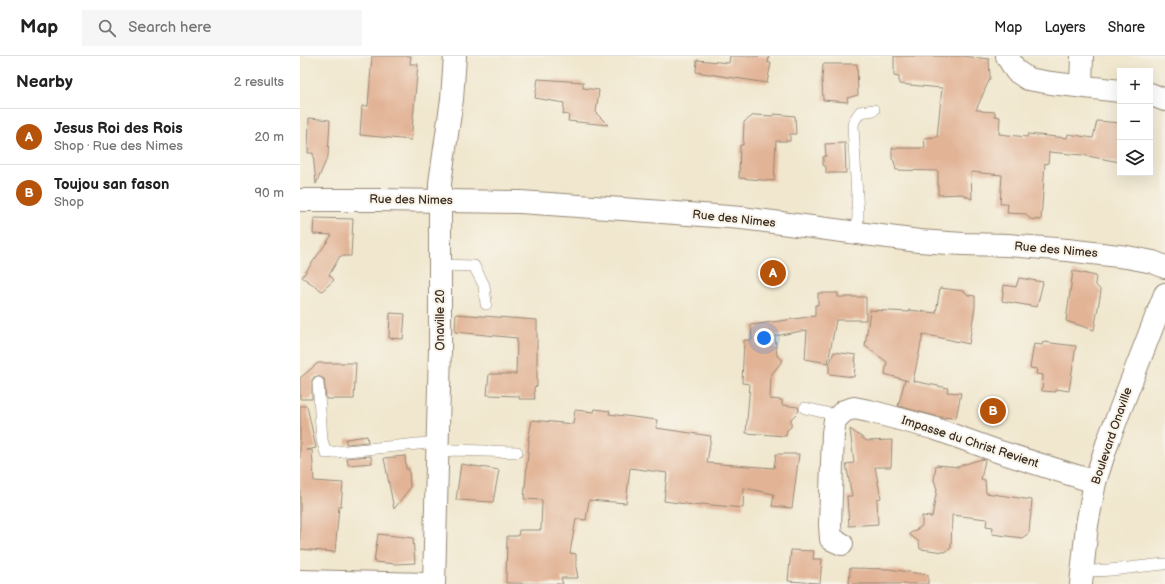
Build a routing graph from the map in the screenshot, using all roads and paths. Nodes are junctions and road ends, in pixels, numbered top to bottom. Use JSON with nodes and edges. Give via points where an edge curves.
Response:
{"nodes":[{"id":1,"x":455,"y":56,"type":"edge"},
{"id":2,"x":1007,"y":56,"type":"edge"},
{"id":3,"x":1082,"y":56,"type":"edge"},
{"id":4,"x":1081,"y":86,"type":"junction"},
{"id":5,"x":1117,"y":91,"type":"edge"},
{"id":6,"x":1153,"y":95,"type":"edge"},
{"id":7,"x":1165,"y":100,"type":"edge"},
{"id":8,"x":874,"y":110,"type":"dead end"},
{"id":9,"x":300,"y":200,"type":"edge"},
{"id":10,"x":440,"y":201,"type":"junction"},
{"id":11,"x":858,"y":233,"type":"junction"},
{"id":12,"x":440,"y":265,"type":"junction"},
{"id":13,"x":1165,"y":267,"type":"edge"},
{"id":14,"x":1165,"y":294,"type":"edge"},
{"id":15,"x":486,"y":304,"type":"dead end"},
{"id":16,"x":318,"y":383,"type":"dead end"},
{"id":17,"x":805,"y":408,"type":"dead end"},
{"id":18,"x":840,"y":416,"type":"junction"},
{"id":19,"x":438,"y":447,"type":"junction"},
{"id":20,"x":517,"y":452,"type":"dead end"},
{"id":21,"x":1095,"y":482,"type":"junction"},
{"id":22,"x":842,"y":544,"type":"dead end"},
{"id":23,"x":1165,"y":564,"type":"edge"},
{"id":24,"x":1082,"y":577,"type":"edge"},
{"id":25,"x":300,"y":581,"type":"edge"},
{"id":26,"x":427,"y":584,"type":"edge"},
{"id":27,"x":434,"y":584,"type":"edge"}],
"edges":[{"from":1,"to":10,"type":"street","name":"Onaville 20"},
{"from":2,"to":4,"type":"street","via":[[1016,71],[1028,79]]},
{"from":3,"to":4,"type":"street"},
{"from":4,"to":5,"type":"street"},
{"from":6,"to":7,"type":"street"},
{"from":8,"to":11,"type":"lane","via":[[860,112],[853,126]]},
{"from":9,"to":10,"type":"street","name":"Rue des Nimes"},
{"from":10,"to":11,"type":"street","name":"Rue des Nimes","via":[[520,202],[742,218]]},
{"from":10,"to":12,"type":"street","name":"Onaville 20"},
{"from":11,"to":13,"type":"street","name":"Rue des Nimes","via":[[963,244],[1067,250],[1127,257]]},
{"from":12,"to":15,"type":"lane","via":[[474,266],[484,285]]},
{"from":12,"to":19,"type":"street","name":"Onaville 20"},
{"from":14,"to":21,"type":"street","name":"Boulevard Onaville","via":[[1108,441]]},
{"from":16,"to":19,"type":"lane","via":[[322,440],[326,453]]},
{"from":17,"to":18,"type":"lane"},
{"from":18,"to":21,"type":"street","name":"Impasse du Christ Revient","via":[[844,411],[854,408],[868,411],[933,428]]},
{"from":18,"to":22,"type":"street","via":[[835,420],[833,433],[830,525],[831,539]]},
{"from":19,"to":20,"type":"lane"},
{"from":19,"to":27,"type":"street","name":"Onaville 20"},
{"from":21,"to":24,"type":"street","name":"Boulevard Onaville","via":[[1087,525]]},
{"from":23,"to":24,"type":"lane","via":[[1139,566]]},
{"from":25,"to":26,"type":"street"}]}
